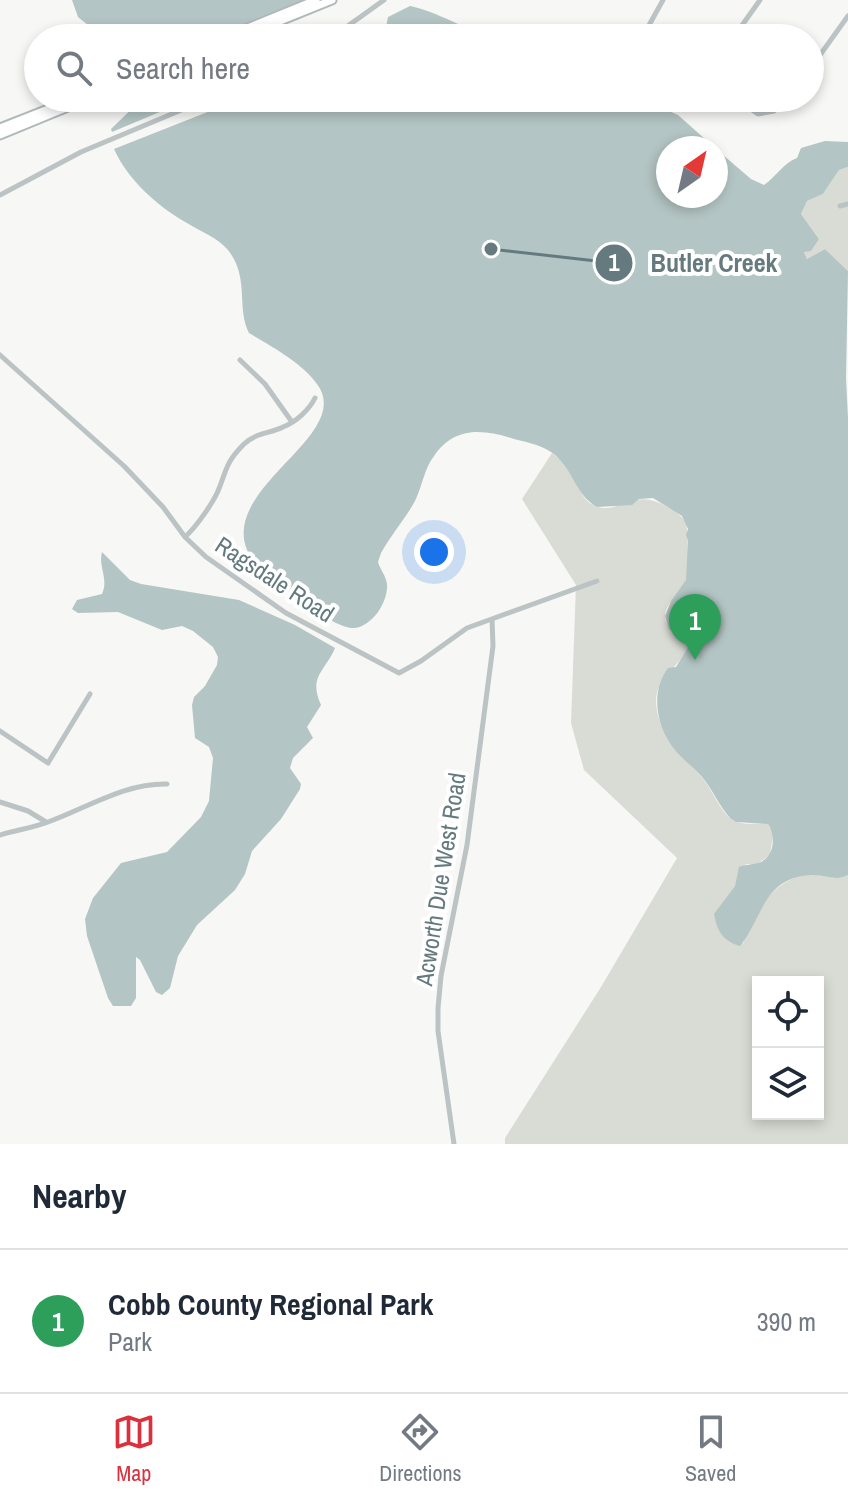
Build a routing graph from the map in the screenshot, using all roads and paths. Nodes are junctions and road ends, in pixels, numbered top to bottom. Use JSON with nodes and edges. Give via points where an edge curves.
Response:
{"nodes":[{"id":1,"x":316,"y":0,"type":"edge"},
{"id":2,"x":332,"y":0,"type":"edge"},
{"id":3,"x":384,"y":0,"type":"edge"},
{"id":4,"x":663,"y":0,"type":"edge"},
{"id":5,"x":760,"y":0,"type":"edge"},
{"id":6,"x":848,"y":16,"type":"edge"},
{"id":7,"x":257,"y":24,"type":"edge"},
{"id":8,"x":273,"y":24,"type":"edge"},
{"id":9,"x":351,"y":24,"type":"edge"},
{"id":10,"x":650,"y":24,"type":"edge"},
{"id":11,"x":743,"y":24,"type":"edge"},
{"id":12,"x":824,"y":49,"type":"edge"},
{"id":13,"x":41,"y":112,"type":"edge"},
{"id":14,"x":56,"y":112,"type":"edge"},
{"id":15,"x":176,"y":112,"type":"edge"},
{"id":16,"x":0,"y":128,"type":"edge"},
{"id":17,"x":0,"y":135,"type":"edge"},
{"id":18,"x":0,"y":195,"type":"edge"},
{"id":19,"x":848,"y":204,"type":"edge"},
{"id":20,"x":840,"y":206,"type":"dead end"},
{"id":21,"x":0,"y":355,"type":"edge"},
{"id":22,"x":240,"y":360,"type":"dead end"},
{"id":23,"x":315,"y":398,"type":"dead end"},
{"id":24,"x":292,"y":422,"type":"junction"},
{"id":25,"x":185,"y":537,"type":"junction"},
{"id":26,"x":597,"y":581,"type":"dead end"},
{"id":27,"x":492,"y":619,"type":"junction"},
{"id":28,"x":90,"y":694,"type":"dead end"},
{"id":29,"x":0,"y":731,"type":"edge"},
{"id":30,"x":167,"y":784,"type":"dead end"},
{"id":31,"x":0,"y":802,"type":"edge"},
{"id":32,"x":47,"y":823,"type":"junction"},
{"id":33,"x":0,"y":835,"type":"edge"},
{"id":34,"x":454,"y":1144,"type":"edge"}],
"edges":[{"from":1,"to":7,"type":"main road"},
{"from":2,"to":8,"type":"main road"},
{"from":3,"to":9,"type":"street"},
{"from":4,"to":10,"type":"street"},
{"from":5,"to":11,"type":"street"},
{"from":6,"to":12,"type":"street"},
{"from":13,"to":16,"type":"main road"},
{"from":14,"to":17,"type":"main road"},
{"from":15,"to":18,"type":"street","via":[[81,152]]},
{"from":19,"to":20,"type":"street"},
{"from":21,"to":25,"type":"street","name":"Ragsdale Road","via":[[134,476]]},
{"from":22,"to":24,"type":"street"},
{"from":23,"to":24,"type":"street"},
{"from":24,"to":25,"type":"street","via":[[246,442],[226,466],[198,526]]},
{"from":25,"to":27,"type":"street","name":"Ragsdale Road","via":[[264,599],[399,673],[460,632]]},
{"from":26,"to":27,"type":"street","name":"Ragsdale Road"},
{"from":27,"to":34,"type":"street","name":"Acworth Due West Road","via":[[467,845],[438,1008]]},
{"from":28,"to":29,"type":"street","via":[[48,763]]},
{"from":30,"to":32,"type":"street","via":[[108,796]]},
{"from":31,"to":32,"type":"street"},
{"from":32,"to":33,"type":"street"}]}
